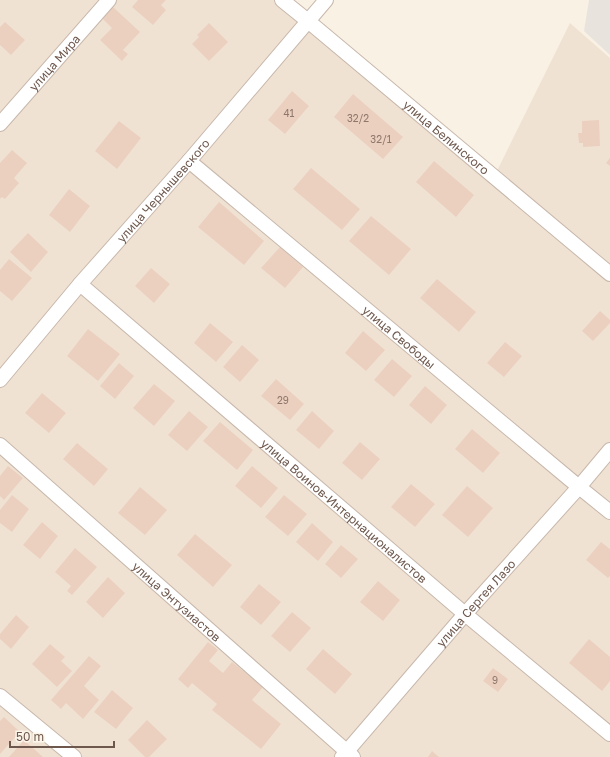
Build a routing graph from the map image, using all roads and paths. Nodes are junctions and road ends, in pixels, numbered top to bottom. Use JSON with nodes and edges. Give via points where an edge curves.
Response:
{"nodes":[{"id":1,"x":109,"y":0,"type":"edge"},
{"id":2,"x":282,"y":0,"type":"edge"},
{"id":3,"x":326,"y":0,"type":"edge"},
{"id":4,"x":308,"y":21,"type":"junction"},
{"id":5,"x":0,"y":124,"type":"edge"},
{"id":6,"x":189,"y":161,"type":"junction"},
{"id":7,"x":610,"y":274,"type":"edge"},
{"id":8,"x":80,"y":284,"type":"junction"},
{"id":9,"x":0,"y":380,"type":"edge"},
{"id":10,"x":0,"y":445,"type":"edge"},
{"id":11,"x":610,"y":450,"type":"edge"},
{"id":12,"x":579,"y":487,"type":"junction"},
{"id":13,"x":610,"y":512,"type":"edge"},
{"id":14,"x":465,"y":614,"type":"junction"},
{"id":15,"x":0,"y":696,"type":"edge"},
{"id":16,"x":610,"y":734,"type":"edge"},
{"id":17,"x":347,"y":755,"type":"edge"},
{"id":18,"x":74,"y":757,"type":"edge"}],
"edges":[{"from":1,"to":5,"type":"street","name":"улица Мира"},
{"from":2,"to":4,"type":"street","name":"улица Белинского"},
{"from":3,"to":4,"type":"street","name":"улица Чернышевского"},
{"from":4,"to":6,"type":"street","name":"улица Чернышевского"},
{"from":4,"to":7,"type":"street","name":"улица Белинского"},
{"from":6,"to":8,"type":"street","name":"улица Чернышевского"},
{"from":6,"to":12,"type":"street","name":"улица Свободы"},
{"from":8,"to":9,"type":"street","name":"улица Чернышевского"},
{"from":8,"to":14,"type":"street","name":"улица Воинов-Интернационалистов"},
{"from":10,"to":17,"type":"street","name":"улица Энтузиастов"},
{"from":11,"to":12,"type":"street","name":"улица Сергея Лазо"},
{"from":12,"to":13,"type":"street","name":"улица Свободы"},
{"from":12,"to":14,"type":"street","name":"улица Сергея Лазо"},
{"from":14,"to":16,"type":"street","name":"улица Воинов-Интернационалистов"},
{"from":14,"to":17,"type":"street","name":"улица Сергея Лазо"},
{"from":15,"to":18,"type":"street"}]}
